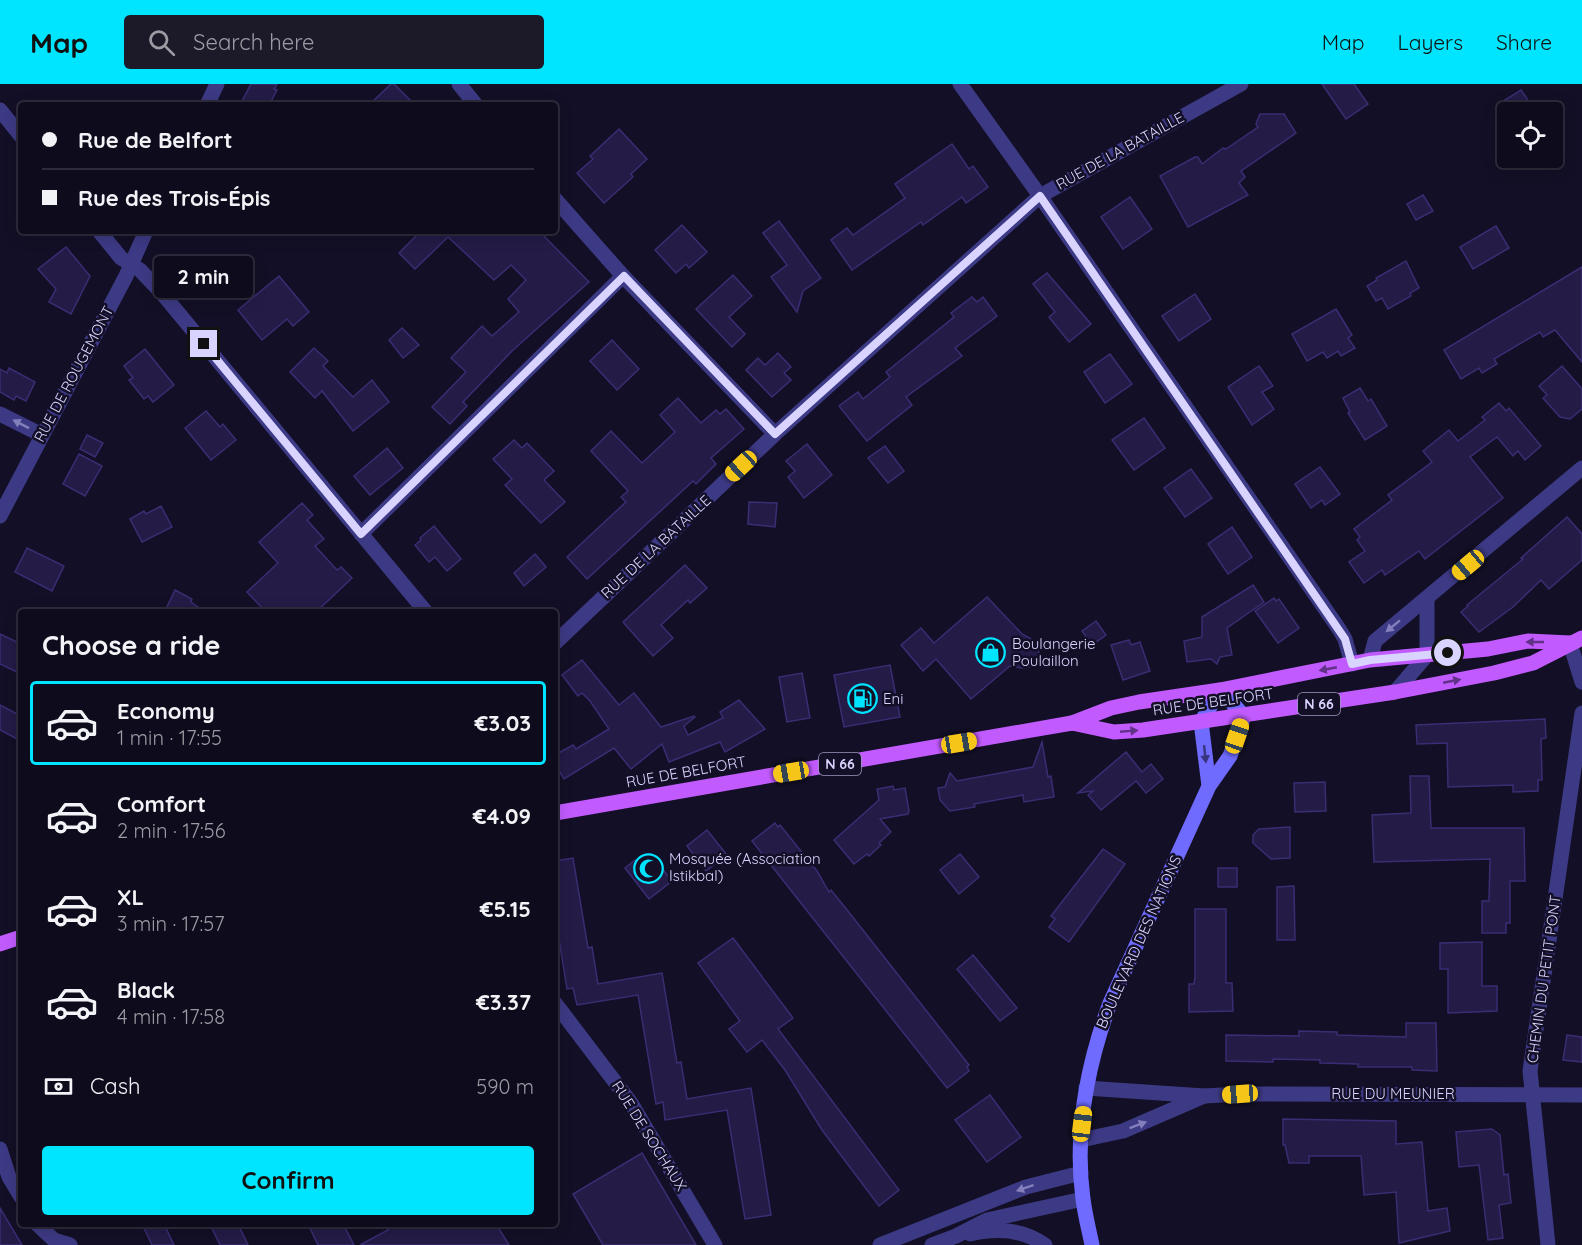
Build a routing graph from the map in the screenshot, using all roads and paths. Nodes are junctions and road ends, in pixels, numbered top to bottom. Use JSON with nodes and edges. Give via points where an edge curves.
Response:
{"nodes":[{"id":1,"x":217,"y":84,"type":"edge"},
{"id":2,"x":459,"y":84,"type":"edge"},
{"id":3,"x":960,"y":84,"type":"edge"},
{"id":4,"x":1241,"y":84,"type":"edge"},
{"id":5,"x":208,"y":102,"type":"edge"},
{"id":6,"x":474,"y":102,"type":"edge"},
{"id":7,"x":0,"y":110,"type":"edge"},
{"id":8,"x":18,"y":132,"type":"edge"},
{"id":9,"x":1040,"y":196,"type":"junction"},
{"id":10,"x":558,"y":202,"type":"edge"},
{"id":11,"x":101,"y":234,"type":"edge"},
{"id":12,"x":145,"y":234,"type":"edge"},
{"id":13,"x":131,"y":264,"type":"junction"},
{"id":14,"x":624,"y":276,"type":"junction"},
{"id":15,"x":0,"y":414,"type":"edge"},
{"id":16,"x":775,"y":434,"type":"junction"},
{"id":17,"x":42,"y":435,"type":"junction"},
{"id":18,"x":1582,"y":468,"type":"edge"},
{"id":19,"x":0,"y":516,"type":"edge"},
{"id":20,"x":361,"y":534,"type":"junction"},
{"id":21,"x":1427,"y":599,"type":"junction"},
{"id":22,"x":424,"y":609,"type":"edge"},
{"id":23,"x":558,"y":640,"type":"edge"},
{"id":24,"x":1576,"y":641,"type":"edge"},
{"id":25,"x":1427,"y":655,"type":"junction"},
{"id":26,"x":1370,"y":660,"type":"junction"},
{"id":27,"x":1352,"y":664,"type":"junction"},
{"id":28,"x":1582,"y":682,"type":"edge"},
{"id":29,"x":1220,"y":690,"type":"junction"},
{"id":30,"x":1395,"y":692,"type":"junction"},
{"id":31,"x":1582,"y":713,"type":"edge"},
{"id":32,"x":1244,"y":716,"type":"junction"},
{"id":33,"x":1201,"y":722,"type":"junction"},
{"id":34,"x":1072,"y":723,"type":"junction"},
{"id":35,"x":1209,"y":786,"type":"junction"},
{"id":36,"x":558,"y":812,"type":"edge"},
{"id":37,"x":18,"y":938,"type":"edge"},
{"id":38,"x":0,"y":944,"type":"edge"},
{"id":39,"x":558,"y":1007,"type":"edge"},
{"id":40,"x":1086,"y":1088,"type":"junction"},
{"id":41,"x":1532,"y":1095,"type":"junction"},
{"id":42,"x":1582,"y":1095,"type":"edge"},
{"id":43,"x":1204,"y":1096,"type":"junction"},
{"id":44,"x":1081,"y":1140,"type":"junction"},
{"id":45,"x":0,"y":1149,"type":"edge"},
{"id":46,"x":1081,"y":1173,"type":"junction"},
{"id":47,"x":18,"y":1192,"type":"edge"},
{"id":48,"x":1083,"y":1200,"type":"junction"},
{"id":49,"x":40,"y":1227,"type":"edge"},
{"id":50,"x":956,"y":1236,"type":"junction"},
{"id":51,"x":70,"y":1245,"type":"edge"},
{"id":52,"x":715,"y":1245,"type":"edge"},
{"id":53,"x":880,"y":1245,"type":"edge"},
{"id":54,"x":932,"y":1245,"type":"edge"},
{"id":55,"x":1045,"y":1245,"type":"edge"},
{"id":56,"x":1092,"y":1245,"type":"edge"},
{"id":57,"x":1548,"y":1245,"type":"edge"}],
"edges":[{"from":1,"to":5,"type":"street"},
{"from":2,"to":6,"type":"street"},
{"from":3,"to":9,"type":"street"},
{"from":4,"to":9,"type":"street","name":"RUE DE LA BATAILLE"},
{"from":7,"to":8,"type":"street"},
{"from":9,"to":16,"type":"street","name":"RUE DE LA BATAILLE"},
{"from":9,"to":27,"type":"street","via":[[1345,639]]},
{"from":10,"to":14,"type":"street"},
{"from":11,"to":13,"type":"street"},
{"from":12,"to":13,"type":"street","name":"RUE DE ROUGEMONT"},
{"from":13,"to":17,"type":"street","name":"RUE DE ROUGEMONT"},
{"from":13,"to":20,"type":"street","via":[[161,292]]},
{"from":14,"to":16,"type":"street"},
{"from":14,"to":20,"type":"street"},
{"from":17,"to":15,"type":"street","one_way":true},
{"from":16,"to":23,"type":"street","name":"RUE DE LA BATAILLE"},
{"from":17,"to":19,"type":"street","name":"RUE DE ROUGEMONT"},
{"from":18,"to":21,"type":"street"},
{"from":20,"to":22,"type":"street"},
{"from":21,"to":25,"type":"street"},
{"from":21,"to":26,"type":"street","one_way":true,"via":[[1375,641]]},
{"from":24,"to":25,"type":"main road","name":"RUE DE BELFORT","one_way":true,"via":[[1528,641]]},
{"from":24,"to":28,"type":"street"},
{"from":30,"to":24,"type":"main road","name":"RUE DE BELFORT","one_way":true,"via":[[1533,663]]},
{"from":25,"to":26,"type":"main road","name":"RUE DE BELFORT","number":"N 66"},
{"from":25,"to":30,"type":"street"},
{"from":26,"to":27,"type":"main road","name":"RUE DE BELFORT","number":"N 66"},
{"from":27,"to":29,"type":"main road","name":"RUE DE BELFORT","number":"N 66","one_way":true},
{"from":29,"to":32,"type":"main road"},
{"from":29,"to":33,"type":"main road"},
{"from":29,"to":34,"type":"main road","name":"RUE DE BELFORT","number":"N 66","via":[[1111,708]]},
{"from":30,"to":32,"type":"main road","name":"RUE DE BELFORT","number":"N 66"},
{"from":31,"to":41,"type":"street","name":"CHEMIN DU PETIT PONT","via":[[1530,1071]]},
{"from":32,"to":33,"type":"main road","name":"RUE DE BELFORT","number":"N 66"},
{"from":32,"to":35,"type":"main road","name":"BOULEVARD DES NATIONS","via":[[1230,756]]},
{"from":34,"to":33,"type":"main road","name":"RUE DE BELFORT","number":"N 66","one_way":true,"via":[[1114,732]]},
{"from":33,"to":35,"type":"main road","one_way":true},
{"from":34,"to":36,"type":"main road","name":"RUE DE BELFORT","number":"N 66"},
{"from":35,"to":40,"type":"main road","name":"BOULEVARD DES NATIONS","via":[[1110,1003],[1096,1040]]},
{"from":37,"to":38,"type":"main road"},
{"from":39,"to":52,"type":"street","name":"RUE DE SOCHAUX","via":[[631,1103]]},
{"from":40,"to":43,"type":"street","name":"RUE DU MEUNIER"},
{"from":40,"to":44,"type":"main road","name":"BOULEVARD DES NATIONS"},
{"from":41,"to":42,"type":"street","name":"RUE DU MEUNIER"},
{"from":41,"to":43,"type":"street","name":"RUE DU MEUNIER"},
{"from":41,"to":57,"type":"street","name":"CHEMIN DU PETIT PONT"},
{"from":44,"to":43,"type":"street","name":"RUE DU MEUNIER","one_way":true,"via":[[1123,1131]]},
{"from":44,"to":46,"type":"main road","name":"BOULEVARD DES NATIONS"},
{"from":45,"to":47,"type":"street"},
{"from":46,"to":48,"type":"main road","name":"BOULEVARD DES NATIONS"},
{"from":46,"to":53,"type":"street","one_way":true,"via":[[1026,1187]]},
{"from":48,"to":50,"type":"street","via":[[987,1220]]},
{"from":48,"to":56,"type":"main road","name":"BOULEVARD DES NATIONS"},
{"from":49,"to":51,"type":"street","via":[[54,1240]]},
{"from":50,"to":54,"type":"street"},
{"from":50,"to":55,"type":"street","via":[[988,1230],[1014,1232],[1034,1237]]}]}
